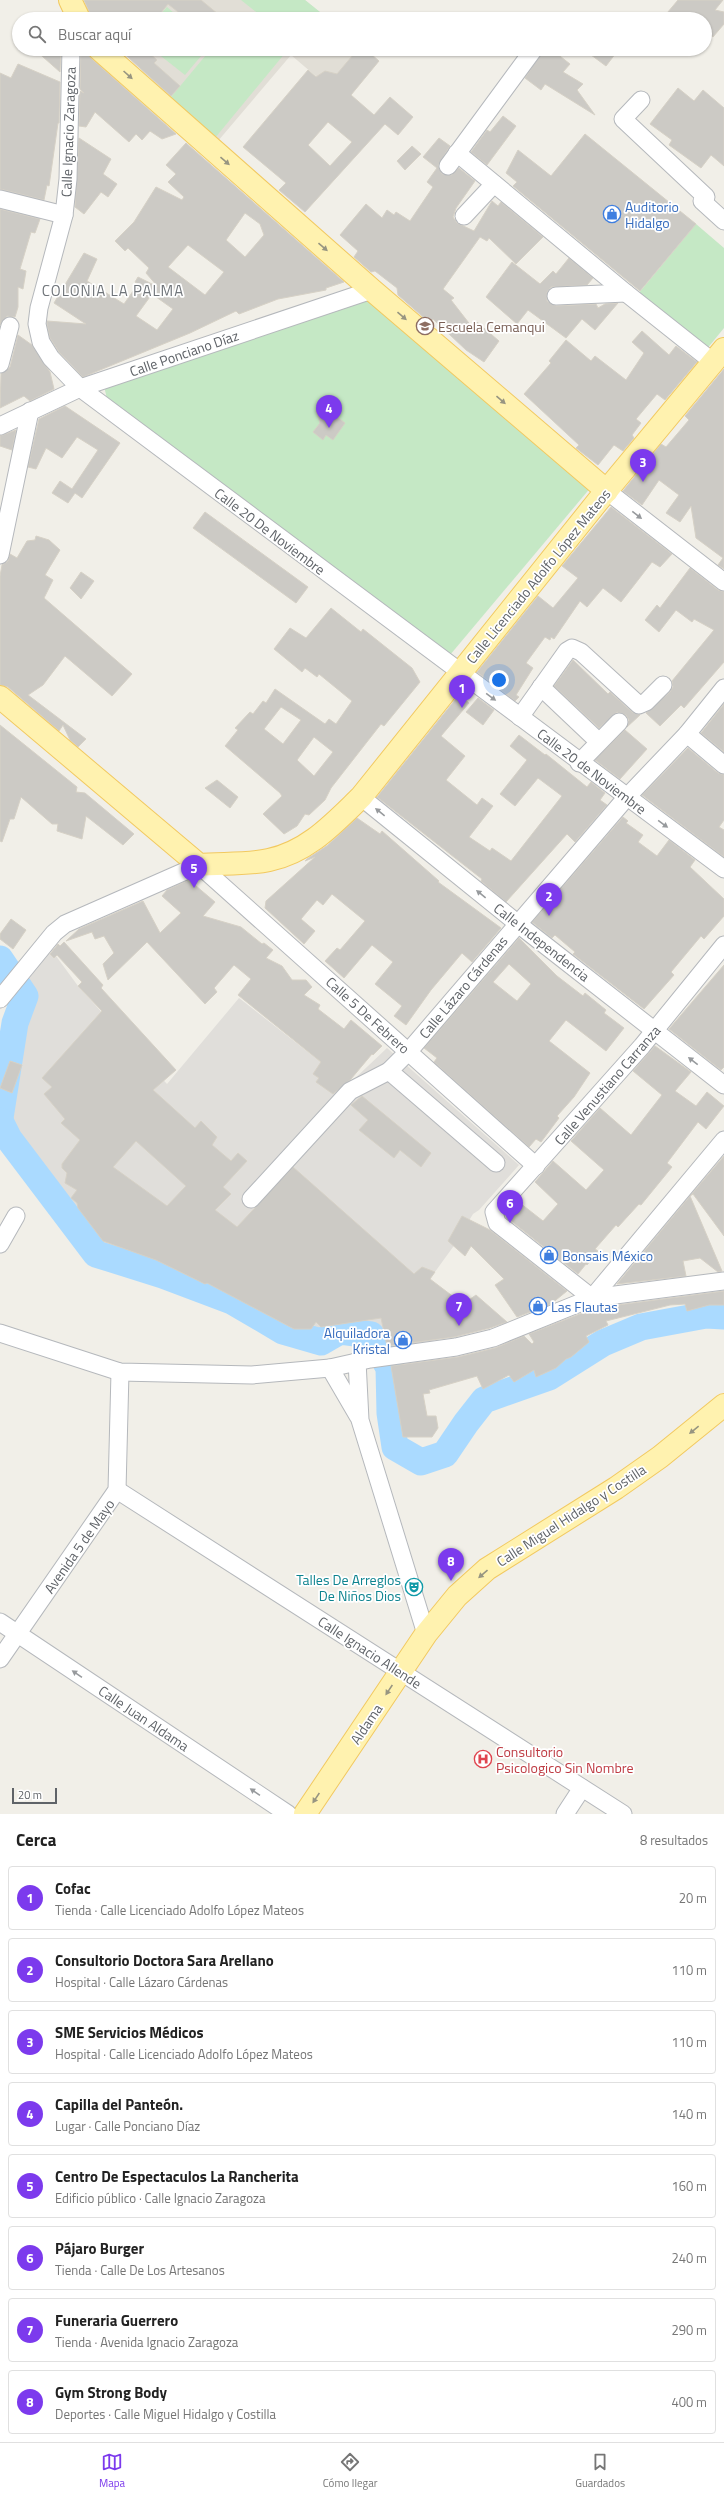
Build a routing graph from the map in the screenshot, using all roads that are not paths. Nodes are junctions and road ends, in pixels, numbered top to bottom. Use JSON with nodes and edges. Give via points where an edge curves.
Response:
{"nodes":[{"id":1,"x":71,"y":56,"type":"edge"},
{"id":2,"x":107,"y":56,"type":"edge"},
{"id":3,"x":529,"y":56,"type":"edge"},
{"id":4,"x":641,"y":100,"type":"dead end"},
{"id":5,"x":494,"y":184,"type":"junction"},
{"id":6,"x":0,"y":199,"type":"edge"},
{"id":7,"x":64,"y":215,"type":"junction"},
{"id":8,"x":464,"y":216,"type":"dead end"},
{"id":9,"x":724,"y":221,"type":"edge"},
{"id":10,"x":372,"y":290,"type":"junction"},
{"id":11,"x":626,"y":293,"type":"junction"},
{"id":12,"x":556,"y":296,"type":"dead end"},
{"id":13,"x":10,"y":326,"type":"dead end"},
{"id":14,"x":719,"y":356,"type":"edge"},
{"id":15,"x":0,"y":364,"type":"edge"},
{"id":16,"x":80,"y":388,"type":"junction"},
{"id":17,"x":30,"y":411,"type":"junction"},
{"id":18,"x":0,"y":426,"type":"edge"},
{"id":19,"x":607,"y":491,"type":"junction"},
{"id":20,"x":0,"y":555,"type":"edge"},
{"id":21,"x":724,"y":582,"type":"edge"},
{"id":22,"x":460,"y":674,"type":"junction"},
{"id":23,"x":663,"y":685,"type":"dead end"},
{"id":24,"x":541,"y":687,"type":"junction"},
{"id":25,"x":724,"y":688,"type":"edge"},
{"id":26,"x":0,"y":698,"type":"edge"},
{"id":27,"x":520,"y":717,"type":"junction"},
{"id":28,"x":619,"y":722,"type":"dead end"},
{"id":29,"x":687,"y":734,"type":"junction"},
{"id":30,"x":598,"y":741,"type":"junction"},
{"id":31,"x":579,"y":763,"type":"junction"},
{"id":32,"x":724,"y":765,"type":"edge"},
{"id":33,"x":361,"y":797,"type":"junction"},
{"id":34,"x":626,"y":798,"type":"junction"},
{"id":35,"x":199,"y":865,"type":"junction"},
{"id":36,"x":724,"y":869,"type":"edge"},
{"id":37,"x":517,"y":923,"type":"junction"},
{"id":38,"x":724,"y":945,"type":"edge"},
{"id":39,"x":0,"y":999,"type":"edge"},
{"id":40,"x":655,"y":1031,"type":"junction"},
{"id":41,"x":409,"y":1051,"type":"junction"},
{"id":42,"x":389,"y":1071,"type":"junction"},
{"id":43,"x":724,"y":1085,"type":"edge"},
{"id":44,"x":724,"y":1140,"type":"edge"},
{"id":45,"x":496,"y":1163,"type":"dead end"},
{"id":46,"x":536,"y":1166,"type":"junction"},
{"id":47,"x":251,"y":1198,"type":"dead end"},
{"id":48,"x":16,"y":1216,"type":"dead end"},
{"id":49,"x":0,"y":1244,"type":"edge"},
{"id":50,"x":724,"y":1281,"type":"edge"},
{"id":51,"x":592,"y":1298,"type":"junction"},
{"id":52,"x":0,"y":1333,"type":"edge"},
{"id":53,"x":364,"y":1360,"type":"junction"},
{"id":54,"x":330,"y":1368,"type":"junction"},
{"id":55,"x":120,"y":1372,"type":"junction"},
{"id":56,"x":724,"y":1405,"type":"edge"},
{"id":57,"x":360,"y":1420,"type":"junction"},
{"id":58,"x":117,"y":1490,"type":"junction"},
{"id":59,"x":0,"y":1622,"type":"edge"},
{"id":60,"x":18,"y":1634,"type":"junction"},
{"id":61,"x":426,"y":1634,"type":"junction"},
{"id":62,"x":0,"y":1658,"type":"edge"},
{"id":63,"x":401,"y":1673,"type":"junction"},
{"id":64,"x":582,"y":1788,"type":"junction"},
{"id":65,"x":288,"y":1814,"type":"edge"},
{"id":66,"x":305,"y":1814,"type":"edge"},
{"id":67,"x":565,"y":1814,"type":"edge"},
{"id":68,"x":623,"y":1814,"type":"edge"}],
"edges":[{"from":1,"to":7,"type":"street","name":"Calle Ignacio Zaragoza","via":[[68,178]]},
{"from":2,"to":10,"type":"main road","one_way":true},
{"from":3,"to":5,"type":"street","via":[[453,160]]},
{"from":4,"to":9,"type":"street","via":[[623,118],[706,197],[702,201]]},
{"from":5,"to":8,"type":"street"},
{"from":5,"to":11,"type":"street"},
{"from":6,"to":7,"type":"street","name":"Calle Ignacio Zaragoza"},
{"from":7,"to":16,"type":"street","name":"Calle Ignacio Zaragoza","via":[[37,324],[40,342],[51,358]]},
{"from":10,"to":16,"type":"street","name":"Calle Ponciano Díaz"},
{"from":10,"to":19,"type":"main road","one_way":true},
{"from":11,"to":12,"type":"street"},
{"from":11,"to":14,"type":"street"},
{"from":13,"to":15,"type":"street"},
{"from":14,"to":19,"type":"main road","name":"Calle Licenciado Adolfo López Mateos"},
{"from":16,"to":17,"type":"street","name":"Calle Ponciano Díaz"},
{"from":16,"to":22,"type":"street","name":"Calle 20 De Noviembre"},
{"from":17,"to":18,"type":"street","name":"Calle Ponciano Díaz"},
{"from":17,"to":20,"type":"street"},
{"from":19,"to":21,"type":"street","one_way":true},
{"from":19,"to":22,"type":"main road","name":"Calle Licenciado Adolfo López Mateos"},
{"from":22,"to":27,"type":"street","name":"Calle 20 de Noviembre","one_way":true},
{"from":22,"to":33,"type":"main road","name":"Calle Licenciado Adolfo López Mateos"},
{"from":23,"to":24,"type":"street","via":[[646,702],[638,705],[581,652],[572,648],[567,651]]},
{"from":24,"to":27,"type":"street"},
{"from":24,"to":30,"type":"street"},
{"from":25,"to":29,"type":"street","name":"Calle Lázaro Cárdenas"},
{"from":26,"to":35,"type":"main road"},
{"from":27,"to":31,"type":"street","name":"Calle 20 de Noviembre"},
{"from":28,"to":30,"type":"street"},
{"from":29,"to":32,"type":"street"},
{"from":29,"to":34,"type":"street","name":"Calle Lázaro Cárdenas"},
{"from":30,"to":31,"type":"street"},
{"from":31,"to":34,"type":"street","name":"Calle 20 de Noviembre"},
{"from":33,"to":35,"type":"main road","name":"Calle Licenciado Adolfo López Mateos","via":[[324,833],[297,851],[269,860]]},
{"from":37,"to":33,"type":"street","name":"Calle Independencia","one_way":true},
{"from":34,"to":36,"type":"street","name":"Calle 20 de Noviembre","one_way":true},
{"from":34,"to":37,"type":"street","name":"Calle Lázaro Cárdenas"},
{"from":35,"to":39,"type":"street","via":[[76,917],[54,933]]},
{"from":35,"to":41,"type":"street","name":"Calle 5 De Febrero"},
{"from":37,"to":40,"type":"street","name":"Calle Independencia"},
{"from":37,"to":41,"type":"street","name":"Calle Lázaro Cárdenas"},
{"from":38,"to":40,"type":"street","name":"Calle Venustiano Carranza"},
{"from":43,"to":40,"type":"street","name":"Calle Independencia","one_way":true},
{"from":40,"to":46,"type":"street","name":"Calle Venustiano Carranza"},
{"from":41,"to":42,"type":"street","name":"Calle Lázaro Cárdenas"},
{"from":41,"to":46,"type":"street","name":"Calle 5 De Febrero"},
{"from":42,"to":45,"type":"street"},
{"from":42,"to":47,"type":"street","name":"Calle Lázaro Cárdenas","via":[[350,1091]]},
{"from":44,"to":51,"type":"street"},
{"from":46,"to":51,"type":"street","name":"Calle Venustiano Carranza","via":[[494,1212],[497,1223]]},
{"from":48,"to":49,"type":"street"},
{"from":50,"to":51,"type":"street"},
{"from":51,"to":53,"type":"street","via":[[493,1338]]},
{"from":52,"to":55,"type":"street"},
{"from":53,"to":54,"type":"street"},
{"from":53,"to":57,"type":"street"},
{"from":54,"to":55,"type":"street","via":[[222,1376]]},
{"from":54,"to":57,"type":"street"},
{"from":55,"to":58,"type":"street","name":"Avenida 5 de Mayo"},
{"from":56,"to":61,"type":"main road","name":"Calle Miguel Hidalgo y Costilla","one_way":true,"via":[[660,1457],[616,1488],[487,1570],[457,1596]]},
{"from":57,"to":61,"type":"street"},
{"from":58,"to":60,"type":"street","name":"Avenida 5 de Mayo"},
{"from":58,"to":63,"type":"street","name":"Calle Ignacio Allende"},
{"from":59,"to":60,"type":"street","name":"Calle Juan Aldama"},
{"from":60,"to":62,"type":"street","name":"Avenida 5 de Mayo"},
{"from":65,"to":60,"type":"street","name":"Calle Juan Aldama","one_way":true},
{"from":61,"to":63,"type":"main road","name":"Aldama"},
{"from":63,"to":64,"type":"street","name":"Calle Ignacio Allende"},
{"from":63,"to":66,"type":"main road","name":"Aldama","one_way":true},
{"from":64,"to":67,"type":"street"},
{"from":64,"to":68,"type":"street","name":"Calle Ignacio Allende"}]}
